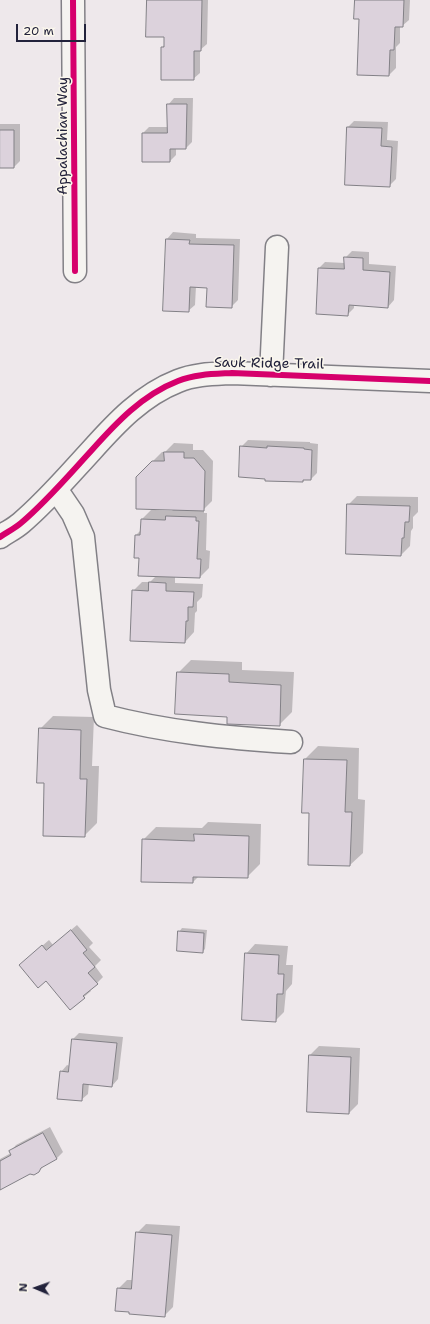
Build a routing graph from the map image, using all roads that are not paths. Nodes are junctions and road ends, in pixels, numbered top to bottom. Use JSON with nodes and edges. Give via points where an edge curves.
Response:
{"nodes":[{"id":1,"x":73,"y":0,"type":"edge"},
{"id":2,"x":277,"y":247,"type":"dead end"},
{"id":3,"x":75,"y":271,"type":"dead end"},
{"id":4,"x":271,"y":374,"type":"junction"},
{"id":5,"x":430,"y":381,"type":"edge"},
{"id":6,"x":56,"y":489,"type":"junction"},
{"id":7,"x":0,"y":537,"type":"edge"},
{"id":8,"x":291,"y":742,"type":"dead end"}],
"edges":[{"from":1,"to":3,"type":"street","name":"Appalachian Way"},
{"from":2,"to":4,"type":"street"},
{"from":4,"to":5,"type":"street","name":"Sauk Ridge Trail"},
{"from":4,"to":6,"type":"street","name":"Sauk Ridge Trail","via":[[205,375],[180,380],[160,389],[130,410],[108,431]]},
{"from":6,"to":7,"type":"street","name":"Sauk Ridge Trail","via":[[20,524]]},
{"from":6,"to":8,"type":"street","via":[[73,514],[83,537],[99,690],[105,716],[134,724],[230,738]]}]}
